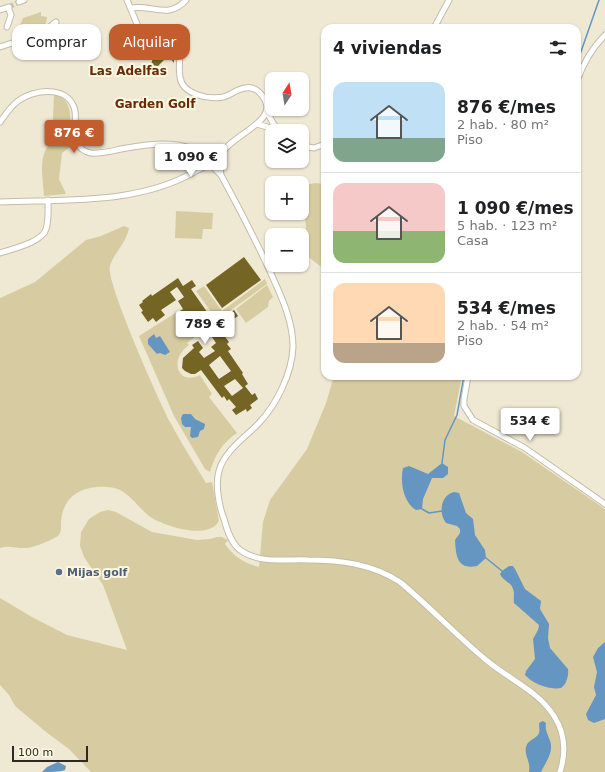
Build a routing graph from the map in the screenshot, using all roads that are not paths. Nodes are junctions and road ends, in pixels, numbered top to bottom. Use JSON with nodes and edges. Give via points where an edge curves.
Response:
{"nodes":[{"id":1,"x":127,"y":0,"type":"edge"},
{"id":2,"x":186,"y":0,"type":"edge"},
{"id":3,"x":449,"y":0,"type":"edge"},
{"id":4,"x":131,"y":8,"type":"junction"},
{"id":5,"x":0,"y":10,"type":"edge"},
{"id":6,"x":56,"y":22,"type":"dead end"},
{"id":7,"x":436,"y":24,"type":"edge"},
{"id":8,"x":7,"y":27,"type":"dead end"},
{"id":9,"x":605,"y":35,"type":"edge"},
{"id":10,"x":0,"y":47,"type":"edge"},
{"id":11,"x":581,"y":69,"type":"edge"},
{"id":12,"x":265,"y":103,"type":"edge"},
{"id":13,"x":265,"y":114,"type":"edge"},
{"id":14,"x":0,"y":122,"type":"edge"},
{"id":15,"x":257,"y":124,"type":"junction"},
{"id":16,"x":265,"y":125,"type":"edge"},
{"id":17,"x":321,"y":145,"type":"edge"},
{"id":18,"x":309,"y":147,"type":"edge"},
{"id":19,"x":193,"y":149,"type":"junction"},
{"id":20,"x":207,"y":151,"type":"junction"},
{"id":21,"x":201,"y":159,"type":"junction"},
{"id":22,"x":220,"y":159,"type":"junction"},
{"id":23,"x":210,"y":165,"type":"junction"},
{"id":24,"x":196,"y":171,"type":"junction"},
{"id":25,"x":221,"y":175,"type":"junction"},
{"id":26,"x":48,"y":200,"type":"junction"},
{"id":27,"x":0,"y":202,"type":"edge"},
{"id":28,"x":0,"y":253,"type":"edge"},
{"id":29,"x":467,"y":380,"type":"edge"},
{"id":30,"x":605,"y":504,"type":"edge"},
{"id":31,"x":560,"y":772,"type":"edge"}],
"edges":[{"from":1,"to":4,"type":"street"},
{"from":2,"to":4,"type":"street","via":[[174,10]]},
{"from":3,"to":7,"type":"street"},
{"from":4,"to":12,"type":"street","via":[[146,40],[172,41],[179,47],[180,78],[188,91],[216,98],[245,88],[253,88]]},
{"from":5,"to":8,"type":"street","via":[[9,7],[11,15]]},
{"from":6,"to":10,"type":"street","via":[[37,43],[29,45],[18,42]]},
{"from":9,"to":11,"type":"street"},
{"from":13,"to":15,"type":"street"},
{"from":14,"to":19,"type":"street","via":[[19,101],[52,91],[67,96],[70,100],[75,111],[75,137],[84,151],[101,153],[165,144],[178,144]]},
{"from":15,"to":16,"type":"street"},
{"from":15,"to":22,"type":"street","via":[[231,142]]},
{"from":17,"to":18,"type":"street"},
{"from":19,"to":20,"type":"street"},
{"from":19,"to":21,"type":"street"},
{"from":20,"to":21,"type":"street"},
{"from":20,"to":22,"type":"street","via":[[215,152]]},
{"from":21,"to":23,"type":"street"},
{"from":21,"to":24,"type":"street"},
{"from":22,"to":23,"type":"street"},
{"from":22,"to":25,"type":"street"},
{"from":23,"to":24,"type":"street"},
{"from":23,"to":25,"type":"street"},
{"from":24,"to":26,"type":"street","via":[[163,187],[141,193],[105,198]]},
{"from":25,"to":31,"type":"street","via":[[247,222],[281,296],[289,317],[293,348],[284,383],[275,401],[261,421],[225,457],[219,471],[218,486],[222,514],[233,542],[239,550],[258,559],[347,562],[380,571],[400,582],[474,650],[527,688],[550,710],[558,722],[563,737]]},
{"from":26,"to":27,"type":"street"},
{"from":26,"to":28,"type":"street","via":[[46,229],[40,238]]},
{"from":29,"to":30,"type":"street","via":[[464,406],[473,420],[525,448]]}]}
